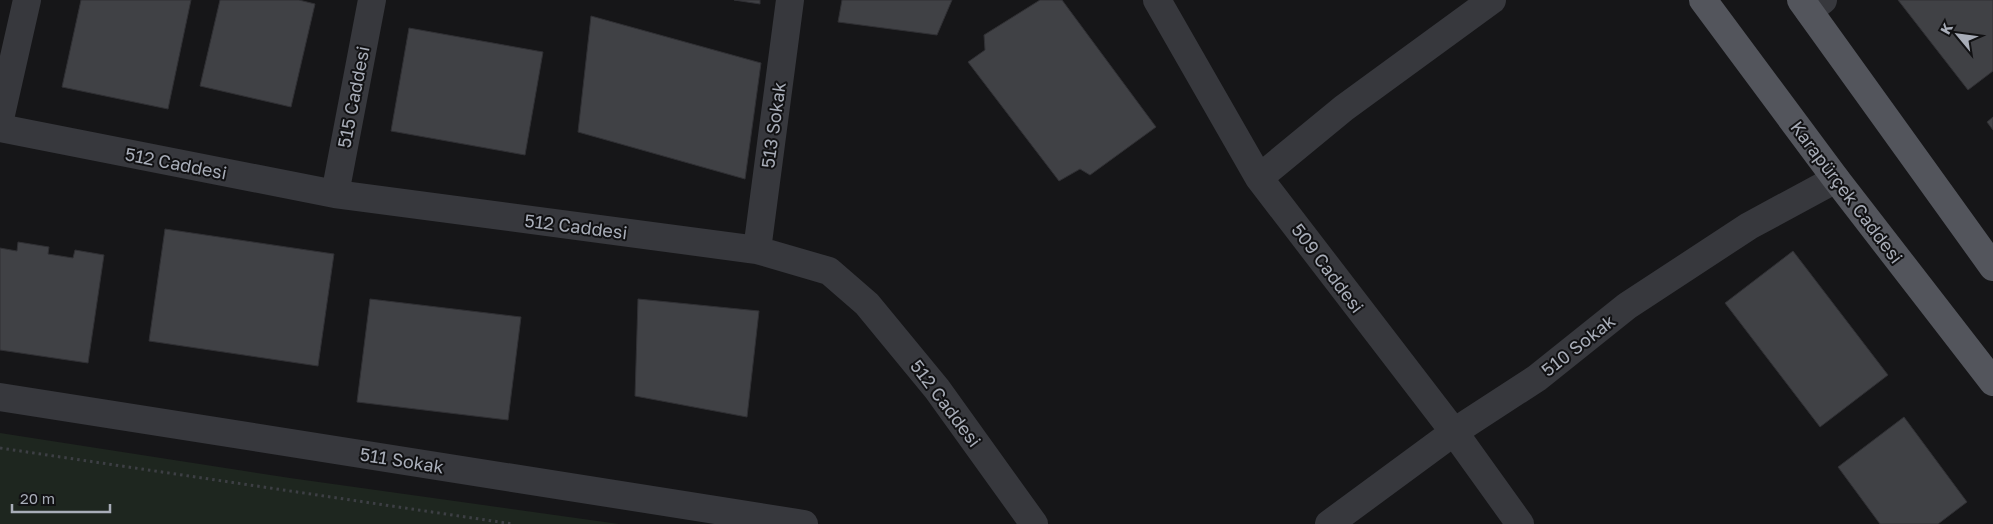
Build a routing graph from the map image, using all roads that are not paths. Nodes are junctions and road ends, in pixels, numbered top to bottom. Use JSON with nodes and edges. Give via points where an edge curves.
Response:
{"nodes":[{"id":1,"x":27,"y":0,"type":"edge"},
{"id":2,"x":372,"y":0,"type":"edge"},
{"id":3,"x":790,"y":0,"type":"edge"},
{"id":4,"x":1157,"y":0,"type":"edge"},
{"id":5,"x":1492,"y":0,"type":"edge"},
{"id":6,"x":1702,"y":0,"type":"edge"},
{"id":7,"x":1811,"y":4,"type":"edge"},
{"id":8,"x":0,"y":119,"type":"edge"},
{"id":9,"x":0,"y":128,"type":"edge"},
{"id":10,"x":1259,"y":178,"type":"junction"},
{"id":11,"x":1836,"y":179,"type":"junction"},
{"id":12,"x":335,"y":194,"type":"junction"},
{"id":13,"x":756,"y":250,"type":"junction"},
{"id":14,"x":1993,"y":267,"type":"edge"},
{"id":15,"x":1993,"y":382,"type":"edge"},
{"id":16,"x":0,"y":396,"type":"edge"},
{"id":17,"x":1454,"y":432,"type":"junction"},
{"id":18,"x":804,"y":524,"type":"edge"},
{"id":19,"x":1034,"y":524,"type":"edge"},
{"id":20,"x":1329,"y":524,"type":"edge"},
{"id":21,"x":1520,"y":524,"type":"edge"}],
"edges":[{"from":1,"to":8,"type":"street"},
{"from":2,"to":12,"type":"street","name":"515 Caddesi"},
{"from":3,"to":13,"type":"street","name":"513 Sokak"},
{"from":4,"to":10,"type":"street","name":"509 Caddesi"},
{"from":5,"to":10,"type":"street","via":[[1344,108]]},
{"from":6,"to":11,"type":"main road","name":"Karapürçek Caddesi"},
{"from":7,"to":14,"type":"main road"},
{"from":9,"to":12,"type":"street","name":"512 Caddesi"},
{"from":10,"to":17,"type":"street","name":"509 Caddesi"},
{"from":11,"to":15,"type":"main road","name":"Karapürçek Caddesi"},
{"from":11,"to":17,"type":"street","name":"510 Sokak","via":[[1749,226],[1644,296],[1537,378]]},
{"from":12,"to":13,"type":"street","name":"512 Caddesi"},
{"from":13,"to":19,"type":"street","name":"512 Caddesi","via":[[829,271],[867,304],[937,389]]},
{"from":16,"to":18,"type":"street","name":"511 Sokak"},
{"from":17,"to":20,"type":"street","name":"510 Sokak"},
{"from":17,"to":21,"type":"street","name":"509 Caddesi"}]}
